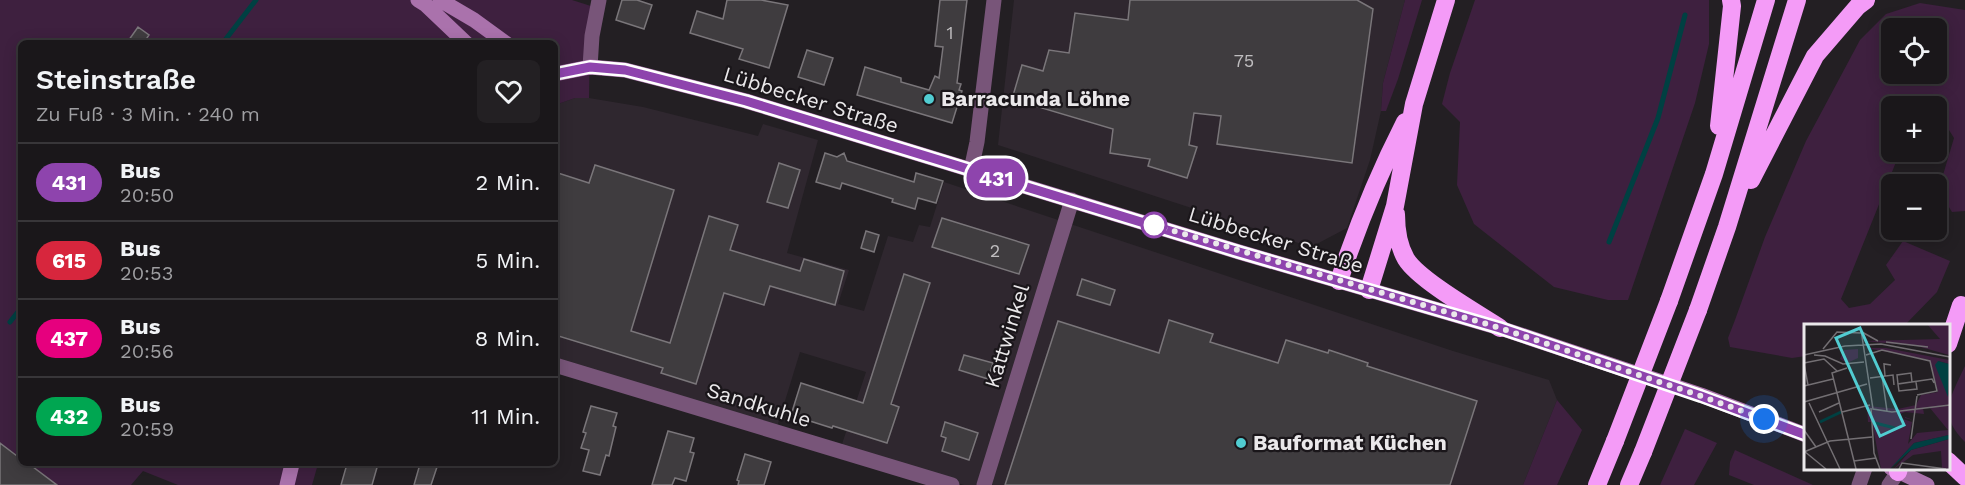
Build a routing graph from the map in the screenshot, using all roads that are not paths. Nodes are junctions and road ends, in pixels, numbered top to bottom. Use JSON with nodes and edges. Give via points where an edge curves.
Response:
{"nodes":[{"id":1,"x":418,"y":0,"type":"edge"},
{"id":2,"x":440,"y":0,"type":"edge"},
{"id":3,"x":599,"y":0,"type":"edge"},
{"id":4,"x":994,"y":0,"type":"edge"},
{"id":5,"x":1446,"y":0,"type":"edge"},
{"id":6,"x":1731,"y":0,"type":"edge"},
{"id":7,"x":1766,"y":0,"type":"edge"},
{"id":8,"x":1797,"y":0,"type":"edge"},
{"id":9,"x":1866,"y":0,"type":"edge"},
{"id":10,"x":463,"y":40,"type":"edge"},
{"id":11,"x":502,"y":40,"type":"edge"},
{"id":12,"x":590,"y":67,"type":"junction"},
{"id":13,"x":558,"y":73,"type":"edge"},
{"id":14,"x":1414,"y":104,"type":"junction"},
{"id":15,"x":971,"y":170,"type":"junction"},
{"id":16,"x":1714,"y":174,"type":"junction"},
{"id":17,"x":1072,"y":200,"type":"junction"},
{"id":18,"x":1395,"y":206,"type":"junction"},
{"id":19,"x":1727,"y":227,"type":"junction"},
{"id":20,"x":1339,"y":281,"type":"junction"},
{"id":21,"x":1370,"y":290,"type":"junction"},
{"id":22,"x":1963,"y":301,"type":"edge"},
{"id":23,"x":1949,"y":324,"type":"edge"},
{"id":24,"x":1500,"y":328,"type":"junction"},
{"id":25,"x":1950,"y":338,"type":"edge"},
{"id":26,"x":558,"y":366,"type":"edge"},
{"id":27,"x":1804,"y":434,"type":"edge"},
{"id":28,"x":1950,"y":463,"type":"edge"},
{"id":29,"x":292,"y":466,"type":"edge"},
{"id":30,"x":1864,"y":470,"type":"edge"},
{"id":31,"x":1894,"y":473,"type":"edge"},
{"id":32,"x":1965,"y":477,"type":"edge"},
{"id":33,"x":287,"y":485,"type":"edge"},
{"id":34,"x":952,"y":485,"type":"edge"},
{"id":35,"x":984,"y":485,"type":"edge"},
{"id":36,"x":1597,"y":485,"type":"edge"},
{"id":37,"x":1629,"y":485,"type":"edge"},
{"id":38,"x":1859,"y":485,"type":"edge"},
{"id":39,"x":1927,"y":485,"type":"edge"}],
"edges":[{"from":1,"to":10,"type":"main road"},
{"from":2,"to":11,"type":"main road"},
{"from":3,"to":12,"type":"street"},
{"from":4,"to":15,"type":"street"},
{"from":5,"to":14,"type":"highway"},
{"from":6,"to":16,"type":"highway"},
{"from":7,"to":16,"type":"highway"},
{"from":8,"to":19,"type":"highway"},
{"from":9,"to":19,"type":"highway","via":[[1815,56]]},
{"from":12,"to":13,"type":"main road","name":"Lübbecker Straße"},
{"from":12,"to":15,"type":"main road","name":"Lübbecker Straße","via":[[625,70],[735,98]]},
{"from":14,"to":18,"type":"highway"},
{"from":14,"to":20,"type":"highway","via":[[1389,153]]},
{"from":15,"to":17,"type":"main road","name":"Lübbecker Straße"},
{"from":16,"to":36,"type":"highway","bridge":true},
{"from":17,"to":20,"type":"main road","name":"Lübbecker Straße"},
{"from":17,"to":35,"type":"street","name":"Kattwinkel"},
{"from":18,"to":21,"type":"highway"},
{"from":18,"to":24,"type":"highway","via":[[1396,232],[1413,269]]},
{"from":19,"to":37,"type":"highway","bridge":true},
{"from":20,"to":21,"type":"main road","name":"Lübbecker Straße"},
{"from":21,"to":24,"type":"main road","name":"Lübbecker Straße"},
{"from":22,"to":23,"type":"highway"},
{"from":22,"to":25,"type":"highway"},
{"from":24,"to":27,"type":"main road","name":"Lübbecker Straße"},
{"from":26,"to":34,"type":"street","name":"Sandkuhle"},
{"from":28,"to":32,"type":"highway"},
{"from":29,"to":33,"type":"main road"},
{"from":30,"to":38,"type":"street"},
{"from":31,"to":39,"type":"main road"}]}
